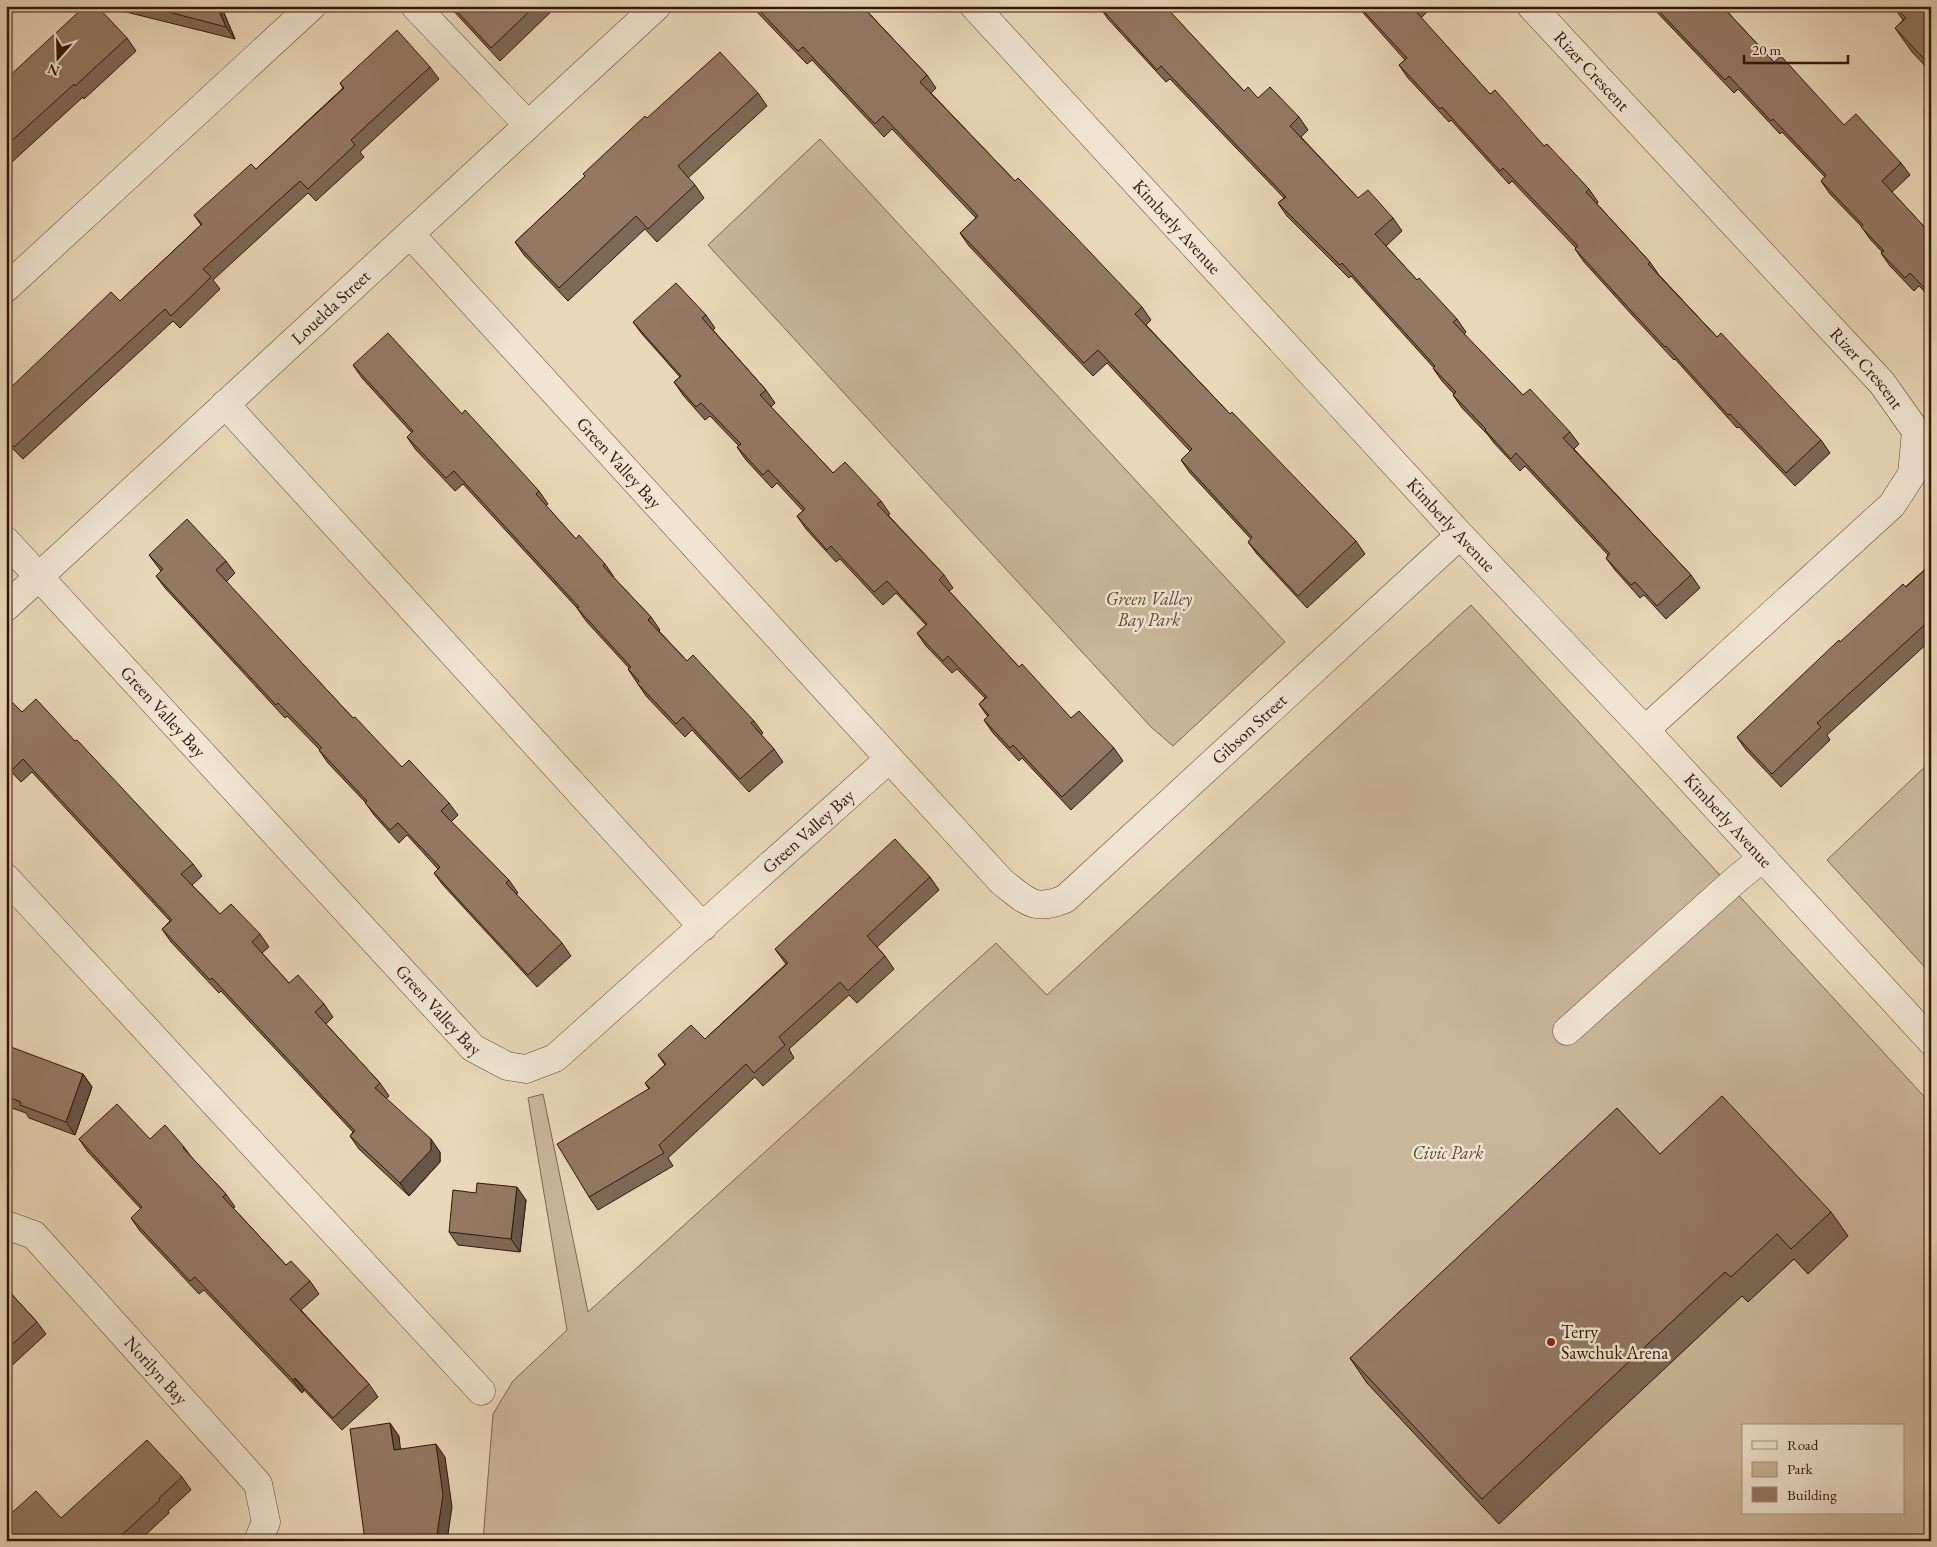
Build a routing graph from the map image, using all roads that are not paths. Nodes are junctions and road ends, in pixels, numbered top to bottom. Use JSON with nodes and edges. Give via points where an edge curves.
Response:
{"nodes":[{"id":1,"x":312,"y":6,"type":"edge"},
{"id":2,"x":415,"y":6,"type":"edge"},
{"id":3,"x":657,"y":6,"type":"edge"},
{"id":4,"x":974,"y":6,"type":"edge"},
{"id":5,"x":1531,"y":6,"type":"edge"},
{"id":6,"x":528,"y":125,"type":"junction"},
{"id":7,"x":410,"y":234,"type":"junction"},
{"id":8,"x":6,"y":288,"type":"edge"},
{"id":9,"x":225,"y":404,"type":"junction"},
{"id":10,"x":1460,"y":535,"type":"junction"},
{"id":11,"x":6,"y":541,"type":"edge"},
{"id":12,"x":40,"y":576,"type":"junction"},
{"id":13,"x":6,"y":607,"type":"edge"},
{"id":14,"x":1645,"y":730,"type":"junction"},
{"id":15,"x":890,"y":759,"type":"junction"},
{"id":16,"x":1763,"y":858,"type":"junction"},
{"id":17,"x":6,"y":878,"type":"edge"},
{"id":18,"x":1030,"y":903,"type":"joint"},
{"id":19,"x":703,"y":927,"type":"junction"},
{"id":20,"x":1567,"y":1031,"type":"dead end"},
{"id":21,"x":1931,"y":1040,"type":"edge"},
{"id":22,"x":6,"y":1225,"type":"edge"},
{"id":23,"x":481,"y":1392,"type":"dead end"},
{"id":24,"x":258,"y":1541,"type":"edge"}],
"edges":[{"from":1,"to":8,"type":"street"},
{"from":2,"to":6,"type":"street"},
{"from":3,"to":6,"type":"street","name":"Louelda Street"},
{"from":4,"to":10,"type":"street","name":"Kimberly Avenue"},
{"from":5,"to":14,"type":"street","name":"Rizer Crescent","via":[[1882,384],[1916,431],[1912,474],[1892,505]]},
{"from":6,"to":7,"type":"street","name":"Louelda Street"},
{"from":7,"to":9,"type":"street","name":"Louelda Street"},
{"from":7,"to":15,"type":"street","name":"Green Valley Bay"},
{"from":9,"to":12,"type":"street","name":"Louelda Street"},
{"from":9,"to":19,"type":"street"},
{"from":10,"to":14,"type":"street","name":"Kimberly Avenue"},
{"from":10,"to":18,"type":"street","name":"Gibson Street","via":[[1065,900],[1049,906]]},
{"from":11,"to":12,"type":"street","name":"Green Valley Bay"},
{"from":12,"to":13,"type":"street","name":"Louelda Street"},
{"from":12,"to":19,"type":"street","name":"Green Valley Bay","via":[[473,1048],[498,1062],[526,1069],[556,1058]]},
{"from":14,"to":16,"type":"street","name":"Kimberly Avenue"},
{"from":15,"to":18,"type":"street","name":"Green Valley Bay","via":[[1002,882]]},
{"from":15,"to":19,"type":"street","name":"Green Valley Bay"},
{"from":16,"to":20,"type":"street"},
{"from":16,"to":21,"type":"street","name":"Kimberly Avenue"},
{"from":17,"to":23,"type":"street"},
{"from":22,"to":24,"type":"street","name":"Norilyn Bay","via":[[34,1235],[258,1484],[266,1522]]}]}
